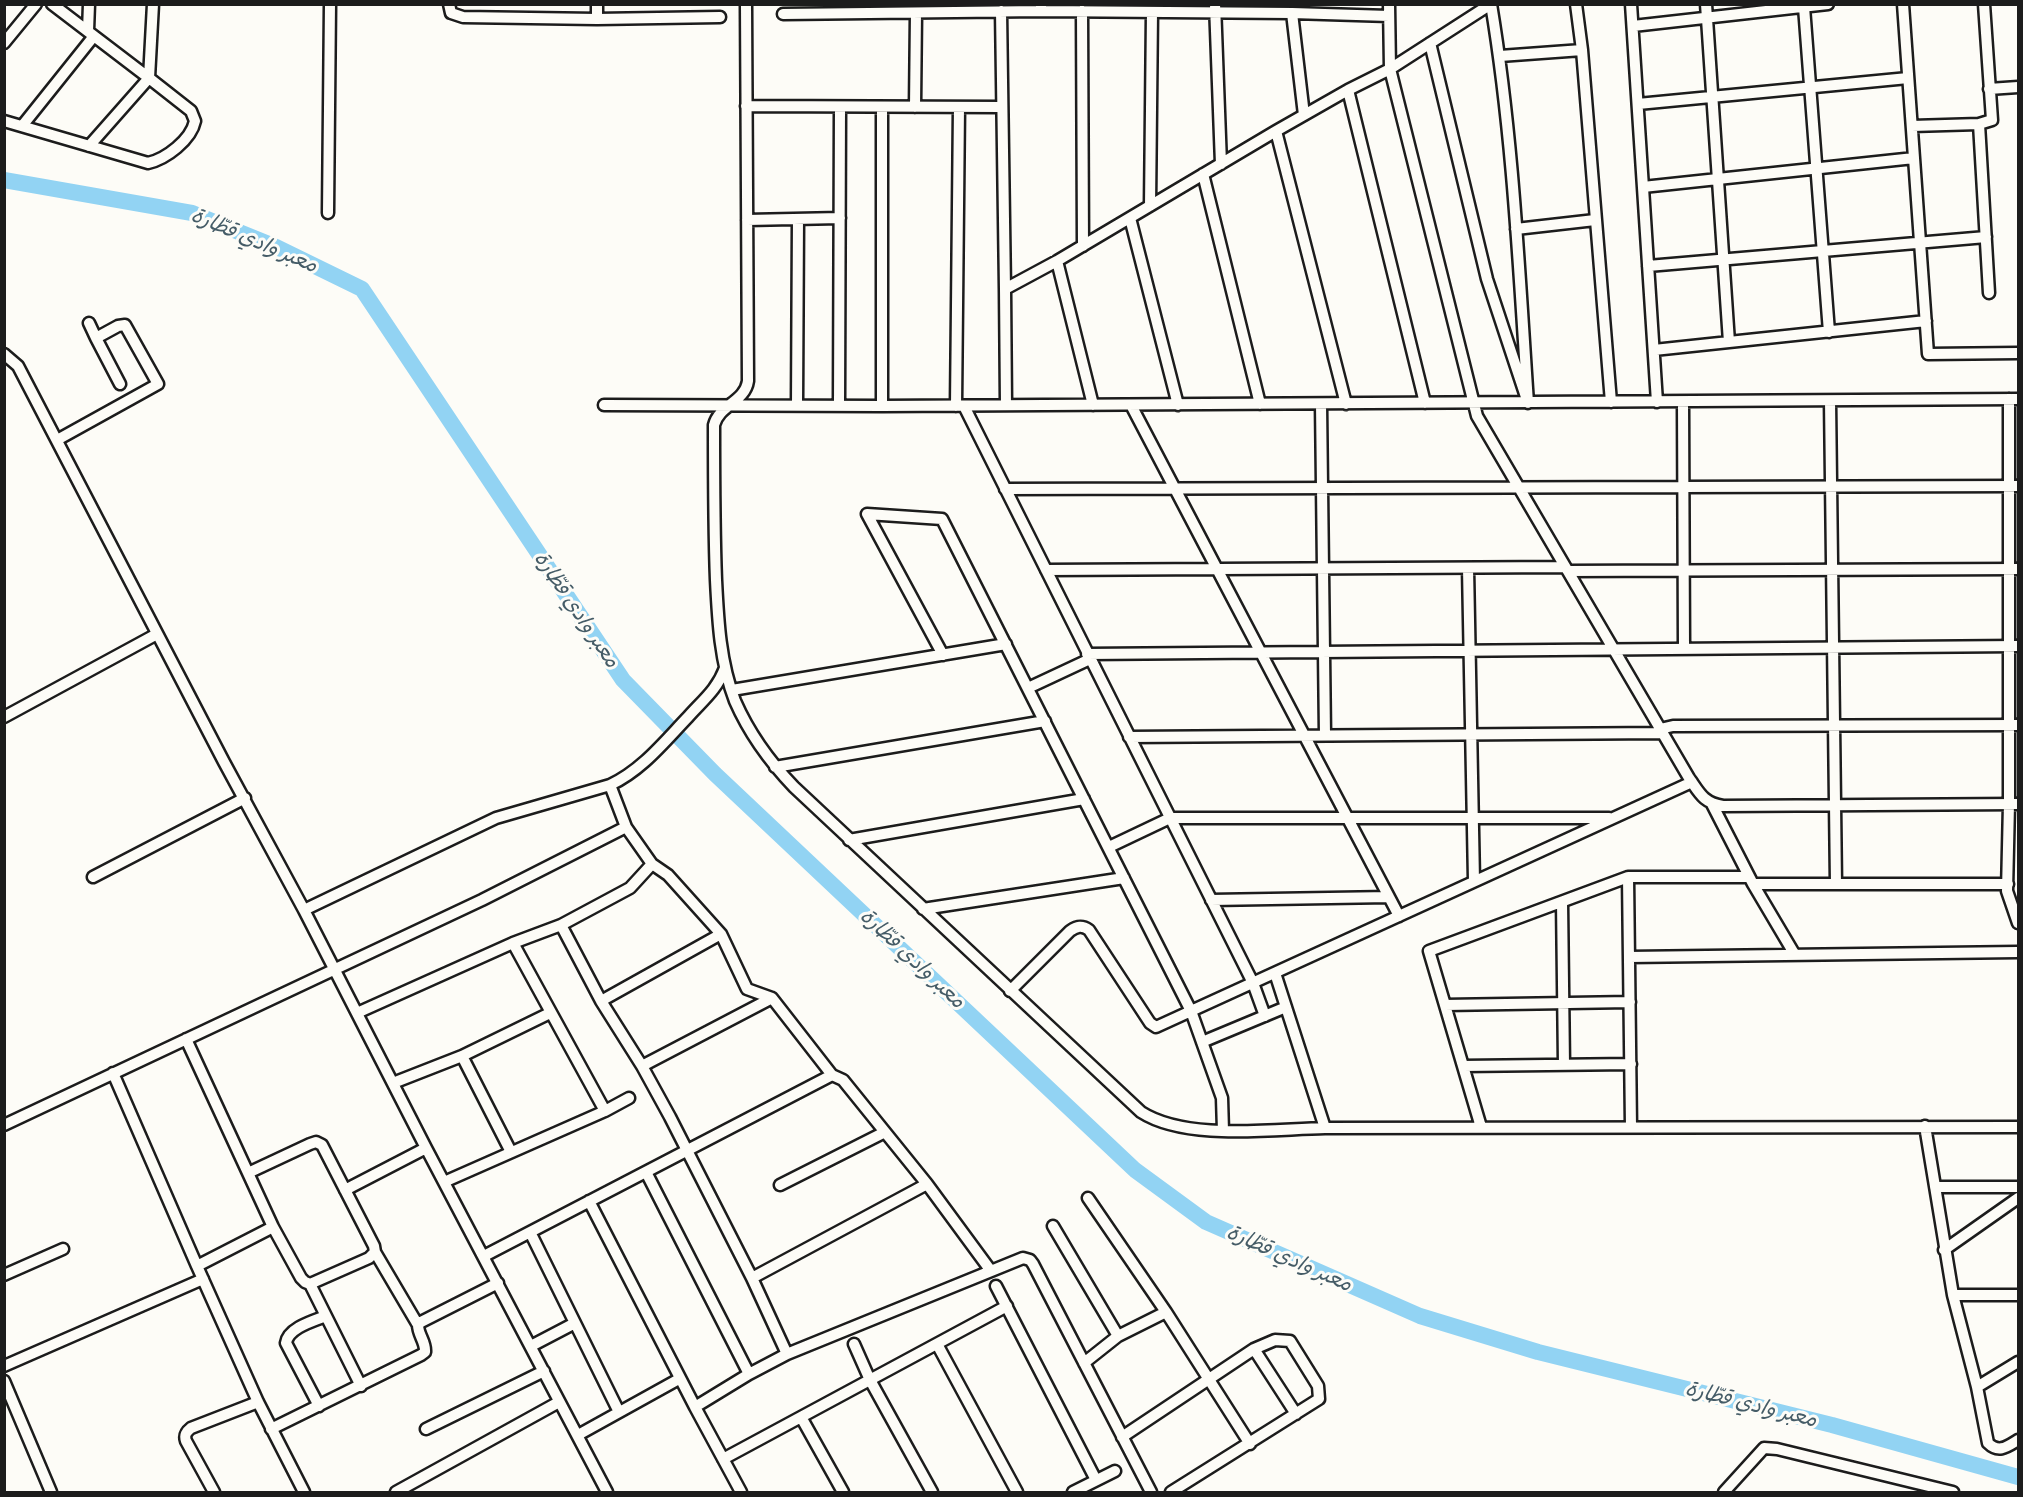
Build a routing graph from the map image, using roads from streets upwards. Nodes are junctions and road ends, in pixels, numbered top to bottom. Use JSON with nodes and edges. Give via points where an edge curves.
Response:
{"nodes":[{"id":1,"x":36,"y":4,"type":"edge"},
{"id":2,"x":51,"y":4,"type":"edge"},
{"id":3,"x":89,"y":4,"type":"edge"},
{"id":4,"x":153,"y":4,"type":"edge"},
{"id":5,"x":330,"y":4,"type":"edge"},
{"id":6,"x":449,"y":4,"type":"edge"},
{"id":7,"x":597,"y":4,"type":"edge"},
{"id":8,"x":746,"y":4,"type":"edge"},
{"id":9,"x":1389,"y":4,"type":"edge"},
{"id":10,"x":1491,"y":4,"type":"edge"},
{"id":11,"x":1576,"y":4,"type":"edge"},
{"id":12,"x":1631,"y":4,"type":"edge"},
{"id":13,"x":1706,"y":4,"type":"edge"},
{"id":14,"x":1828,"y":4,"type":"edge"},
{"id":15,"x":1903,"y":4,"type":"edge"},
{"id":16,"x":1984,"y":4,"type":"edge"},
{"id":17,"x":1804,"y":7,"type":"junction"},
{"id":18,"x":1041,"y":8,"type":"edge"},
{"id":19,"x":1215,"y":8,"type":"edge"},
{"id":20,"x":867,"y":9,"type":"edge"},
{"id":21,"x":1001,"y":11,"type":"junction"},
{"id":22,"x":1082,"y":11,"type":"junction"},
{"id":23,"x":1152,"y":12,"type":"junction"},
{"id":24,"x":916,"y":13,"type":"junction"},
{"id":25,"x":1292,"y":13,"type":"junction"},
{"id":26,"x":783,"y":14,"type":"dead end"},
{"id":27,"x":1389,"y":16,"type":"junction"},
{"id":28,"x":720,"y":17,"type":"dead end"},
{"id":29,"x":1707,"y":18,"type":"junction"},
{"id":30,"x":597,"y":19,"type":"junction"},
{"id":31,"x":1633,"y":26,"type":"junction"},
{"id":32,"x":91,"y":34,"type":"junction"},
{"id":33,"x":4,"y":43,"type":"edge"},
{"id":34,"x":1431,"y":43,"type":"junction"},
{"id":35,"x":1582,"y":50,"type":"junction"},
{"id":36,"x":1500,"y":56,"type":"junction"},
{"id":37,"x":1390,"y":69,"type":"junction"},
{"id":38,"x":149,"y":78,"type":"junction"},
{"id":39,"x":1908,"y":78,"type":"junction"},
{"id":40,"x":1810,"y":87,"type":"junction"},
{"id":41,"x":2019,"y":87,"type":"edge"},
{"id":42,"x":1989,"y":89,"type":"junction"},
{"id":43,"x":1348,"y":90,"type":"junction"},
{"id":44,"x":1712,"y":97,"type":"junction"},
{"id":45,"x":1638,"y":104,"type":"junction"},
{"id":46,"x":746,"y":106,"type":"junction"},
{"id":47,"x":840,"y":107,"type":"junction"},
{"id":48,"x":882,"y":107,"type":"junction"},
{"id":49,"x":915,"y":107,"type":"junction"},
{"id":50,"x":959,"y":107,"type":"junction"},
{"id":51,"x":1002,"y":107,"type":"junction"},
{"id":52,"x":1304,"y":115,"type":"junction"},
{"id":53,"x":4,"y":121,"type":"edge"},
{"id":54,"x":1979,"y":124,"type":"junction"},
{"id":55,"x":22,"y":126,"type":"junction"},
{"id":56,"x":1912,"y":126,"type":"junction"},
{"id":57,"x":1276,"y":131,"type":"junction"},
{"id":58,"x":89,"y":146,"type":"junction"},
{"id":59,"x":1914,"y":158,"type":"junction"},
{"id":60,"x":1221,"y":164,"type":"junction"},
{"id":61,"x":1816,"y":169,"type":"junction"},
{"id":62,"x":1203,"y":174,"type":"junction"},
{"id":63,"x":1718,"y":179,"type":"junction"},
{"id":64,"x":1643,"y":187,"type":"junction"},
{"id":65,"x":1150,"y":206,"type":"junction"},
{"id":66,"x":328,"y":213,"type":"dead end"},
{"id":67,"x":840,"y":218,"type":"junction"},
{"id":68,"x":1130,"y":218,"type":"junction"},
{"id":69,"x":798,"y":219,"type":"junction"},
{"id":70,"x":747,"y":220,"type":"junction"},
{"id":71,"x":1595,"y":220,"type":"junction"},
{"id":72,"x":1516,"y":228,"type":"junction"},
{"id":73,"x":1986,"y":237,"type":"junction"},
{"id":74,"x":1920,"y":242,"type":"junction"},
{"id":75,"x":1083,"y":246,"type":"junction"},
{"id":76,"x":1823,"y":251,"type":"junction"},
{"id":77,"x":1723,"y":260,"type":"junction"},
{"id":78,"x":1057,"y":261,"type":"junction"},
{"id":79,"x":1648,"y":266,"type":"junction"},
{"id":80,"x":1005,"y":289,"type":"junction"},
{"id":81,"x":1989,"y":293,"type":"dead end"},
{"id":82,"x":1926,"y":321,"type":"junction"},
{"id":83,"x":88,"y":323,"type":"dead end"},
{"id":84,"x":1829,"y":332,"type":"junction"},
{"id":85,"x":96,"y":338,"type":"junction"},
{"id":86,"x":1729,"y":342,"type":"junction"},
{"id":87,"x":1654,"y":350,"type":"junction"},
{"id":88,"x":2019,"y":353,"type":"edge"},
{"id":89,"x":4,"y":354,"type":"edge"},
{"id":90,"x":120,"y":384,"type":"dead end"},
{"id":91,"x":2014,"y":399,"type":"edge"},
{"id":92,"x":1830,"y":401,"type":"junction"},
{"id":93,"x":1611,"y":402,"type":"junction"},
{"id":94,"x":1657,"y":402,"type":"junction"},
{"id":95,"x":1683,"y":402,"type":"junction"},
{"id":96,"x":1425,"y":403,"type":"junction"},
{"id":97,"x":1474,"y":403,"type":"junction"},
{"id":98,"x":1528,"y":403,"type":"junction"},
{"id":99,"x":729,"y":404,"type":"junction"},
{"id":100,"x":1260,"y":404,"type":"junction"},
{"id":101,"x":1321,"y":404,"type":"junction"},
{"id":102,"x":1346,"y":404,"type":"junction"},
{"id":103,"x":604,"y":405,"type":"dead end"},
{"id":104,"x":798,"y":405,"type":"junction"},
{"id":105,"x":839,"y":405,"type":"junction"},
{"id":106,"x":1005,"y":405,"type":"junction"},
{"id":107,"x":1093,"y":405,"type":"junction"},
{"id":108,"x":1131,"y":405,"type":"junction"},
{"id":109,"x":1178,"y":405,"type":"junction"},
{"id":110,"x":882,"y":406,"type":"junction"},
{"id":111,"x":960,"y":406,"type":"junction"},
{"id":112,"x":57,"y":440,"type":"junction"},
{"id":113,"x":2014,"y":486,"type":"edge"},
{"id":114,"x":1831,"y":487,"type":"junction"},
{"id":115,"x":1175,"y":488,"type":"junction"},
{"id":116,"x":1321,"y":488,"type":"junction"},
{"id":117,"x":1684,"y":488,"type":"junction"},
{"id":118,"x":1005,"y":489,"type":"junction"},
{"id":119,"x":1520,"y":489,"type":"junction"},
{"id":120,"x":1468,"y":568,"type":"junction"},
{"id":121,"x":1217,"y":569,"type":"junction"},
{"id":122,"x":1322,"y":569,"type":"junction"},
{"id":123,"x":1567,"y":569,"type":"junction"},
{"id":124,"x":2014,"y":569,"type":"edge"},
{"id":125,"x":1046,"y":570,"type":"junction"},
{"id":126,"x":1683,"y":570,"type":"junction"},
{"id":127,"x":1832,"y":570,"type":"junction"},
{"id":128,"x":157,"y":634,"type":"junction"},
{"id":129,"x":1006,"y":644,"type":"junction"},
{"id":130,"x":2014,"y":646,"type":"edge"},
{"id":131,"x":1832,"y":647,"type":"junction"},
{"id":132,"x":1684,"y":648,"type":"junction"},
{"id":133,"x":1613,"y":649,"type":"junction"},
{"id":134,"x":1469,"y":650,"type":"junction"},
{"id":135,"x":1323,"y":651,"type":"junction"},
{"id":136,"x":1261,"y":652,"type":"junction"},
{"id":137,"x":943,"y":655,"type":"junction"},
{"id":138,"x":1088,"y":656,"type":"junction"},
{"id":139,"x":725,"y":668,"type":"junction"},
{"id":140,"x":1028,"y":688,"type":"junction"},
{"id":141,"x":732,"y":690,"type":"junction"},
{"id":142,"x":711,"y":694,"type":"junction"},
{"id":143,"x":735,"y":701,"type":"junction"},
{"id":144,"x":4,"y":717,"type":"edge"},
{"id":145,"x":1044,"y":721,"type":"junction"},
{"id":146,"x":1834,"y":725,"type":"junction"},
{"id":147,"x":2014,"y":725,"type":"edge"},
{"id":148,"x":1661,"y":731,"type":"junction"},
{"id":149,"x":1473,"y":734,"type":"junction"},
{"id":150,"x":1305,"y":735,"type":"junction"},
{"id":151,"x":1324,"y":735,"type":"junction"},
{"id":152,"x":1129,"y":737,"type":"junction"},
{"id":153,"x":775,"y":767,"type":"junction"},
{"id":154,"x":1692,"y":782,"type":"junction"},
{"id":155,"x":610,"y":785,"type":"junction"},
{"id":156,"x":245,"y":798,"type":"junction"},
{"id":157,"x":1084,"y":799,"type":"junction"},
{"id":158,"x":1712,"y":804,"type":"junction"},
{"id":159,"x":2014,"y":804,"type":"edge"},
{"id":160,"x":1834,"y":805,"type":"junction"},
{"id":161,"x":1170,"y":818,"type":"junction"},
{"id":162,"x":1348,"y":818,"type":"junction"},
{"id":163,"x":1473,"y":818,"type":"junction"},
{"id":164,"x":1612,"y":818,"type":"junction"},
{"id":165,"x":626,"y":826,"type":"junction"},
{"id":166,"x":849,"y":840,"type":"junction"},
{"id":167,"x":1108,"y":848,"type":"junction"},
{"id":168,"x":652,"y":864,"type":"junction"},
{"id":169,"x":93,"y":877,"type":"dead end"},
{"id":170,"x":1628,"y":877,"type":"junction"},
{"id":171,"x":1124,"y":878,"type":"junction"},
{"id":172,"x":1751,"y":880,"type":"junction"},
{"id":173,"x":1474,"y":881,"type":"junction"},
{"id":174,"x":1836,"y":884,"type":"junction"},
{"id":175,"x":2011,"y":888,"type":"edge"},
{"id":176,"x":1389,"y":897,"type":"junction"},
{"id":177,"x":1212,"y":900,"type":"junction"},
{"id":178,"x":1562,"y":902,"type":"junction"},
{"id":179,"x":923,"y":909,"type":"junction"},
{"id":180,"x":304,"y":910,"type":"junction"},
{"id":181,"x":1399,"y":916,"type":"junction"},
{"id":182,"x":2019,"y":923,"type":"edge"},
{"id":183,"x":561,"y":925,"type":"junction"},
{"id":184,"x":721,"y":934,"type":"junction"},
{"id":185,"x":513,"y":943,"type":"junction"},
{"id":186,"x":2019,"y":952,"type":"edge"},
{"id":187,"x":1795,"y":955,"type":"junction"},
{"id":188,"x":1629,"y":957,"type":"junction"},
{"id":189,"x":334,"y":969,"type":"junction"},
{"id":190,"x":1275,"y":973,"type":"junction"},
{"id":191,"x":1253,"y":983,"type":"junction"},
{"id":192,"x":1010,"y":991,"type":"junction"},
{"id":193,"x":772,"y":998,"type":"junction"},
{"id":194,"x":601,"y":1001,"type":"junction"},
{"id":195,"x":1630,"y":1002,"type":"junction"},
{"id":196,"x":1563,"y":1003,"type":"junction"},
{"id":197,"x":1445,"y":1005,"type":"junction"},
{"id":198,"x":1286,"y":1007,"type":"junction"},
{"id":199,"x":1191,"y":1011,"type":"junction"},
{"id":200,"x":550,"y":1012,"type":"junction"},
{"id":201,"x":357,"y":1013,"type":"junction"},
{"id":202,"x":1265,"y":1016,"type":"junction"},
{"id":203,"x":186,"y":1039,"type":"junction"},
{"id":204,"x":1202,"y":1042,"type":"junction"},
{"id":205,"x":462,"y":1056,"type":"junction"},
{"id":206,"x":1630,"y":1064,"type":"junction"},
{"id":207,"x":1564,"y":1065,"type":"junction"},
{"id":208,"x":642,"y":1066,"type":"junction"},
{"id":209,"x":1463,"y":1066,"type":"junction"},
{"id":210,"x":113,"y":1073,"type":"junction"},
{"id":211,"x":832,"y":1075,"type":"junction"},
{"id":212,"x":393,"y":1083,"type":"junction"},
{"id":213,"x":629,"y":1098,"type":"dead end"},
{"id":214,"x":605,"y":1111,"type":"junction"},
{"id":215,"x":4,"y":1125,"type":"edge"},
{"id":216,"x":1925,"y":1126,"type":"junction"},
{"id":217,"x":2019,"y":1126,"type":"edge"},
{"id":218,"x":1481,"y":1127,"type":"junction"},
{"id":219,"x":1631,"y":1127,"type":"junction"},
{"id":220,"x":1324,"y":1128,"type":"junction"},
{"id":221,"x":1223,"y":1131,"type":"junction"},
{"id":222,"x":885,"y":1132,"type":"junction"},
{"id":223,"x":426,"y":1148,"type":"junction"},
{"id":224,"x":688,"y":1151,"type":"junction"},
{"id":225,"x":511,"y":1152,"type":"junction"},
{"id":226,"x":646,"y":1172,"type":"junction"},
{"id":227,"x":248,"y":1173,"type":"junction"},
{"id":228,"x":444,"y":1182,"type":"junction"},
{"id":229,"x":927,"y":1184,"type":"junction"},
{"id":230,"x":780,"y":1185,"type":"dead end"},
{"id":231,"x":1935,"y":1187,"type":"junction"},
{"id":232,"x":2019,"y":1187,"type":"edge"},
{"id":233,"x":345,"y":1190,"type":"junction"},
{"id":234,"x":1088,"y":1197,"type":"dead end"},
{"id":235,"x":2019,"y":1198,"type":"edge"},
{"id":236,"x":589,"y":1201,"type":"junction"},
{"id":237,"x":2002,"y":1211,"type":"junction"},
{"id":238,"x":2019,"y":1211,"type":"edge"},
{"id":239,"x":1053,"y":1226,"type":"dead end"},
{"id":240,"x":273,"y":1227,"type":"junction"},
{"id":241,"x":530,"y":1232,"type":"junction"},
{"id":242,"x":63,"y":1249,"type":"dead end"},
{"id":243,"x":1944,"y":1250,"type":"junction"},
{"id":244,"x":375,"y":1252,"type":"junction"},
{"id":245,"x":484,"y":1256,"type":"junction"},
{"id":246,"x":197,"y":1266,"type":"junction"},
{"id":247,"x":991,"y":1271,"type":"junction"},
{"id":248,"x":4,"y":1275,"type":"edge"},
{"id":249,"x":752,"y":1278,"type":"junction"},
{"id":250,"x":203,"y":1279,"type":"junction"},
{"id":251,"x":498,"y":1283,"type":"junction"},
{"id":252,"x":310,"y":1284,"type":"junction"},
{"id":253,"x":996,"y":1286,"type":"dead end"},
{"id":254,"x":1953,"y":1295,"type":"junction"},
{"id":255,"x":2019,"y":1295,"type":"edge"},
{"id":256,"x":1007,"y":1306,"type":"junction"},
{"id":257,"x":1166,"y":1312,"type":"junction"},
{"id":258,"x":326,"y":1316,"type":"junction"},
{"id":259,"x":575,"y":1323,"type":"junction"},
{"id":260,"x":418,"y":1325,"type":"junction"},
{"id":261,"x":1118,"y":1336,"type":"junction"},
{"id":262,"x":854,"y":1344,"type":"dead end"},
{"id":263,"x":937,"y":1344,"type":"junction"},
{"id":264,"x":531,"y":1346,"type":"junction"},
{"id":265,"x":1254,"y":1349,"type":"junction"},
{"id":266,"x":787,"y":1354,"type":"junction"},
{"id":267,"x":2019,"y":1362,"type":"edge"},
{"id":268,"x":1084,"y":1363,"type":"junction"},
{"id":269,"x":4,"y":1366,"type":"edge"},
{"id":270,"x":544,"y":1371,"type":"junction"},
{"id":271,"x":749,"y":1374,"type":"junction"},
{"id":272,"x":679,"y":1379,"type":"junction"},
{"id":273,"x":870,"y":1380,"type":"junction"},
{"id":274,"x":1209,"y":1380,"type":"junction"},
{"id":275,"x":4,"y":1381,"type":"edge"},
{"id":276,"x":361,"y":1386,"type":"junction"},
{"id":277,"x":1977,"y":1387,"type":"junction"},
{"id":278,"x":258,"y":1402,"type":"junction"},
{"id":279,"x":559,"y":1402,"type":"junction"},
{"id":280,"x":319,"y":1406,"type":"junction"},
{"id":281,"x":695,"y":1407,"type":"junction"},
{"id":282,"x":619,"y":1412,"type":"junction"},
{"id":283,"x":1296,"y":1414,"type":"junction"},
{"id":284,"x":801,"y":1417,"type":"junction"},
{"id":285,"x":271,"y":1429,"type":"junction"},
{"id":286,"x":426,"y":1429,"type":"dead end"},
{"id":287,"x":578,"y":1435,"type":"junction"},
{"id":288,"x":1122,"y":1437,"type":"junction"},
{"id":289,"x":2019,"y":1440,"type":"edge"},
{"id":290,"x":1250,"y":1444,"type":"junction"},
{"id":291,"x":723,"y":1458,"type":"junction"},
{"id":292,"x":1115,"y":1471,"type":"dead end"},
{"id":293,"x":1096,"y":1480,"type":"junction"},
{"id":294,"x":51,"y":1492,"type":"edge"},
{"id":295,"x":214,"y":1492,"type":"edge"},
{"id":296,"x":304,"y":1492,"type":"edge"},
{"id":297,"x":396,"y":1492,"type":"edge"},
{"id":298,"x":607,"y":1492,"type":"edge"},
{"id":299,"x":741,"y":1492,"type":"edge"},
{"id":300,"x":843,"y":1492,"type":"edge"},
{"id":301,"x":932,"y":1492,"type":"edge"},
{"id":302,"x":1017,"y":1492,"type":"edge"},
{"id":303,"x":1074,"y":1492,"type":"edge"},
{"id":304,"x":1151,"y":1492,"type":"edge"},
{"id":305,"x":1171,"y":1492,"type":"edge"},
{"id":306,"x":1724,"y":1492,"type":"edge"},
{"id":307,"x":1953,"y":1492,"type":"edge"}],
"edges":[{"from":1,"to":33,"type":"street"},
{"from":2,"to":32,"type":"street"},
{"from":3,"to":32,"type":"street"},
{"from":4,"to":38,"type":"street"},
{"from":5,"to":66,"type":"street"},
{"from":6,"to":30,"type":"street","via":[[451,13],[463,17]]},
{"from":7,"to":30,"type":"street"},
{"from":8,"to":46,"type":"street"},
{"from":9,"to":27,"type":"street"},
{"from":10,"to":34,"type":"street"},
{"from":10,"to":36,"type":"street"},
{"from":11,"to":35,"type":"street"},
{"from":12,"to":31,"type":"street"},
{"from":13,"to":29,"type":"street"},
{"from":14,"to":17,"type":"street"},
{"from":15,"to":39,"type":"street"},
{"from":16,"to":42,"type":"street"},
{"from":17,"to":29,"type":"street"},
{"from":17,"to":40,"type":"street"},
{"from":18,"to":21,"type":"street"},
{"from":18,"to":22,"type":"street"},
{"from":19,"to":23,"type":"street"},
{"from":19,"to":25,"type":"street"},
{"from":19,"to":60,"type":"street"},
{"from":20,"to":24,"type":"street"},
{"from":20,"to":26,"type":"street"},
{"from":21,"to":24,"type":"street"},
{"from":21,"to":51,"type":"street"},
{"from":22,"to":23,"type":"street"},
{"from":22,"to":75,"type":"street"},
{"from":23,"to":65,"type":"street"},
{"from":24,"to":49,"type":"street"},
{"from":25,"to":27,"type":"street"},
{"from":25,"to":52,"type":"street"},
{"from":27,"to":37,"type":"street"},
{"from":28,"to":30,"type":"street"},
{"from":29,"to":31,"type":"street"},
{"from":29,"to":44,"type":"street"},
{"from":31,"to":45,"type":"street"},
{"from":32,"to":38,"type":"street"},
{"from":32,"to":55,"type":"street"},
{"from":34,"to":37,"type":"street"},
{"from":34,"to":98,"type":"street","via":[[1487,279]]},
{"from":35,"to":36,"type":"street"},
{"from":35,"to":71,"type":"street"},
{"from":36,"to":72,"type":"street"},
{"from":37,"to":43,"type":"street"},
{"from":37,"to":97,"type":"street"},
{"from":38,"to":58,"type":"street"},
{"from":38,"to":58,"type":"street","via":[[191,111],[194,129],[161,160],[147,163]]},
{"from":39,"to":40,"type":"street"},
{"from":39,"to":56,"type":"street"},
{"from":40,"to":44,"type":"street"},
{"from":40,"to":61,"type":"street"},
{"from":41,"to":42,"type":"street"},
{"from":42,"to":54,"type":"street","via":[[1992,120]]},
{"from":43,"to":52,"type":"street"},
{"from":43,"to":96,"type":"street"},
{"from":44,"to":45,"type":"street"},
{"from":44,"to":63,"type":"street"},
{"from":45,"to":64,"type":"street"},
{"from":46,"to":47,"type":"street"},
{"from":46,"to":70,"type":"street"},
{"from":47,"to":48,"type":"street"},
{"from":47,"to":67,"type":"street"},
{"from":48,"to":49,"type":"street"},
{"from":48,"to":110,"type":"street"},
{"from":49,"to":50,"type":"street"},
{"from":50,"to":51,"type":"street"},
{"from":50,"to":111,"type":"street"},
{"from":51,"to":80,"type":"street"},
{"from":52,"to":57,"type":"street"},
{"from":53,"to":55,"type":"street"},
{"from":54,"to":56,"type":"street"},
{"from":54,"to":73,"type":"street"},
{"from":55,"to":58,"type":"street"},
{"from":56,"to":59,"type":"street"},
{"from":57,"to":60,"type":"street"},
{"from":57,"to":102,"type":"street"},
{"from":59,"to":61,"type":"street"},
{"from":59,"to":74,"type":"street"},
{"from":60,"to":62,"type":"street"},
{"from":61,"to":63,"type":"street"},
{"from":61,"to":76,"type":"street"},
{"from":62,"to":65,"type":"street"},
{"from":62,"to":100,"type":"street"},
{"from":63,"to":64,"type":"street"},
{"from":63,"to":77,"type":"street"},
{"from":64,"to":79,"type":"street"},
{"from":65,"to":68,"type":"street"},
{"from":67,"to":69,"type":"street"},
{"from":67,"to":105,"type":"street"},
{"from":68,"to":75,"type":"street"},
{"from":68,"to":109,"type":"street"},
{"from":69,"to":70,"type":"street"},
{"from":69,"to":104,"type":"street"},
{"from":70,"to":99,"type":"street","via":[[748,381],[744,394]]},
{"from":71,"to":72,"type":"street"},
{"from":71,"to":93,"type":"street"},
{"from":72,"to":98,"type":"street"},
{"from":73,"to":74,"type":"street"},
{"from":73,"to":81,"type":"street"},
{"from":74,"to":76,"type":"street"},
{"from":74,"to":82,"type":"street"},
{"from":75,"to":78,"type":"street"},
{"from":76,"to":77,"type":"street"},
{"from":76,"to":84,"type":"street"},
{"from":77,"to":79,"type":"street"},
{"from":77,"to":86,"type":"street"},
{"from":78,"to":80,"type":"street"},
{"from":78,"to":107,"type":"street"},
{"from":79,"to":87,"type":"street"},
{"from":80,"to":106,"type":"street"},
{"from":82,"to":84,"type":"street"},
{"from":82,"to":88,"type":"street","via":[[1928,354]]},
{"from":83,"to":85,"type":"street"},
{"from":84,"to":86,"type":"street"},
{"from":85,"to":90,"type":"street"},
{"from":85,"to":112,"type":"street","via":[[125,324],[158,384]]},
{"from":86,"to":87,"type":"street"},
{"from":87,"to":94,"type":"street"},
{"from":89,"to":112,"type":"street","via":[[18,366]]},
{"from":91,"to":92,"type":"street"},
{"from":91,"to":113,"type":"street"},
{"from":92,"to":95,"type":"street"},
{"from":92,"to":114,"type":"street"},
{"from":93,"to":94,"type":"street"},
{"from":93,"to":98,"type":"street"},
{"from":94,"to":95,"type":"street"},
{"from":95,"to":117,"type":"street"},
{"from":96,"to":97,"type":"street"},
{"from":96,"to":102,"type":"street"},
{"from":97,"to":98,"type":"street"},
{"from":97,"to":119,"type":"street","via":[[1477,416]]},
{"from":99,"to":103,"type":"street"},
{"from":99,"to":104,"type":"street"},
{"from":99,"to":139,"type":"street","via":[[714,425],[718,623]]},
{"from":100,"to":101,"type":"street"},
{"from":100,"to":109,"type":"street"},
{"from":101,"to":102,"type":"street"},
{"from":101,"to":116,"type":"street"},
{"from":104,"to":105,"type":"street"},
{"from":105,"to":110,"type":"street"},
{"from":106,"to":107,"type":"street"},
{"from":106,"to":111,"type":"street"},
{"from":107,"to":108,"type":"street"},
{"from":108,"to":109,"type":"street"},
{"from":108,"to":115,"type":"street"},
{"from":110,"to":111,"type":"street"},
{"from":111,"to":118,"type":"street"},
{"from":112,"to":128,"type":"street"},
{"from":113,"to":114,"type":"street"},
{"from":113,"to":124,"type":"street"},
{"from":114,"to":117,"type":"street"},
{"from":114,"to":127,"type":"street"},
{"from":115,"to":116,"type":"street"},
{"from":115,"to":118,"type":"street"},
{"from":115,"to":121,"type":"street"},
{"from":116,"to":119,"type":"street"},
{"from":116,"to":122,"type":"street"},
{"from":117,"to":119,"type":"street"},
{"from":117,"to":126,"type":"street"},
{"from":118,"to":125,"type":"street"},
{"from":119,"to":123,"type":"street"},
{"from":120,"to":122,"type":"street"},
{"from":120,"to":123,"type":"street"},
{"from":120,"to":134,"type":"street"},
{"from":121,"to":122,"type":"street"},
{"from":121,"to":125,"type":"street"},
{"from":121,"to":136,"type":"street"},
{"from":122,"to":135,"type":"street"},
{"from":123,"to":126,"type":"street"},
{"from":123,"to":133,"type":"street"},
{"from":124,"to":127,"type":"street"},
{"from":124,"to":130,"type":"street"},
{"from":125,"to":138,"type":"street"},
{"from":126,"to":127,"type":"street"},
{"from":126,"to":132,"type":"street"},
{"from":127,"to":131,"type":"street"},
{"from":128,"to":144,"type":"street"},
{"from":128,"to":156,"type":"street"},
{"from":129,"to":137,"type":"street"},
{"from":129,"to":137,"type":"street","via":[[942,519],[867,514]]},
{"from":129,"to":140,"type":"street"},
{"from":130,"to":131,"type":"street"},
{"from":130,"to":147,"type":"street"},
{"from":131,"to":132,"type":"street"},
{"from":131,"to":146,"type":"street"},
{"from":132,"to":133,"type":"street"},
{"from":133,"to":134,"type":"street"},
{"from":133,"to":148,"type":"street"},
{"from":134,"to":135,"type":"street"},
{"from":134,"to":149,"type":"street"},
{"from":135,"to":136,"type":"street"},
{"from":135,"to":151,"type":"street"},
{"from":136,"to":138,"type":"street"},
{"from":136,"to":150,"type":"street"},
{"from":137,"to":141,"type":"street"},
{"from":138,"to":140,"type":"street"},
{"from":138,"to":152,"type":"street"},
{"from":139,"to":141,"type":"street"},
{"from":139,"to":142,"type":"street"},
{"from":140,"to":145,"type":"street"},
{"from":141,"to":143,"type":"street"},
{"from":142,"to":143,"type":"street"},
{"from":142,"to":155,"type":"street","via":[[632,773]]},
{"from":143,"to":153,"type":"street"},
{"from":145,"to":153,"type":"street"},
{"from":145,"to":157,"type":"street"},
{"from":146,"to":147,"type":"street"},
{"from":146,"to":148,"type":"street","via":[[1673,726]]},
{"from":146,"to":160,"type":"street"},
{"from":147,"to":159,"type":"street"},
{"from":148,"to":149,"type":"street"},
{"from":148,"to":154,"type":"street"},
{"from":149,"to":151,"type":"street"},
{"from":149,"to":163,"type":"street"},
{"from":150,"to":151,"type":"street"},
{"from":150,"to":152,"type":"street"},
{"from":150,"to":162,"type":"street"},
{"from":152,"to":161,"type":"street"},
{"from":153,"to":166,"type":"street"},
{"from":154,"to":158,"type":"street"},
{"from":154,"to":164,"type":"street"},
{"from":155,"to":165,"type":"street"},
{"from":155,"to":180,"type":"street","via":[[495,818]]},
{"from":156,"to":169,"type":"street"},
{"from":156,"to":180,"type":"street"},
{"from":157,"to":166,"type":"street"},
{"from":157,"to":167,"type":"street"},
{"from":158,"to":160,"type":"street"},
{"from":158,"to":172,"type":"street"},
{"from":159,"to":160,"type":"street"},
{"from":159,"to":175,"type":"street"},
{"from":160,"to":174,"type":"street"},
{"from":161,"to":162,"type":"street"},
{"from":161,"to":167,"type":"street"},
{"from":161,"to":177,"type":"street"},
{"from":162,"to":163,"type":"street"},
{"from":162,"to":176,"type":"street"},
{"from":163,"to":164,"type":"street"},
{"from":163,"to":173,"type":"street"},
{"from":164,"to":173,"type":"street"},
{"from":165,"to":168,"type":"street"},
{"from":165,"to":189,"type":"street","via":[[482,900]]},
{"from":166,"to":179,"type":"street"},
{"from":167,"to":171,"type":"street"},
{"from":168,"to":183,"type":"street","via":[[630,888]]},
{"from":168,"to":184,"type":"street","via":[[668,875]]},
{"from":170,"to":172,"type":"street"},
{"from":170,"to":178,"type":"street"},
{"from":170,"to":188,"type":"street"},
{"from":171,"to":179,"type":"street"},
{"from":171,"to":199,"type":"street"},
{"from":172,"to":174,"type":"street"},
{"from":172,"to":187,"type":"street"},
{"from":173,"to":181,"type":"street"},
{"from":174,"to":175,"type":"street"},
{"from":175,"to":182,"type":"street"},
{"from":176,"to":177,"type":"street"},
{"from":176,"to":181,"type":"street"},
{"from":177,"to":191,"type":"street"},
{"from":178,"to":196,"type":"street"},
{"from":178,"to":197,"type":"street","via":[[1430,951]]},
{"from":179,"to":192,"type":"street"},
{"from":180,"to":189,"type":"street"},
{"from":181,"to":190,"type":"street"},
{"from":183,"to":185,"type":"street"},
{"from":183,"to":194,"type":"street"},
{"from":184,"to":193,"type":"street","via":[[747,989]]},
{"from":184,"to":194,"type":"street"},
{"from":185,"to":200,"type":"street"},
{"from":185,"to":201,"type":"street"},
{"from":186,"to":187,"type":"street"},
{"from":187,"to":188,"type":"street"},
{"from":188,"to":195,"type":"street"},
{"from":189,"to":201,"type":"street"},
{"from":189,"to":203,"type":"street"},
{"from":190,"to":191,"type":"street"},
{"from":190,"to":198,"type":"street"},
{"from":191,"to":199,"type":"street"},
{"from":191,"to":202,"type":"street"},
{"from":192,"to":199,"type":"street","via":[[1077,926],[1089,930],[1150,1023],[1156,1027]]},
{"from":192,"to":221,"type":"street","via":[[1151,1119],[1173,1126]]},
{"from":193,"to":208,"type":"street"},
{"from":193,"to":211,"type":"street"},
{"from":194,"to":208,"type":"street"},
{"from":195,"to":196,"type":"street"},
{"from":195,"to":206,"type":"street"},
{"from":196,"to":197,"type":"street"},
{"from":196,"to":207,"type":"street"},
{"from":197,"to":209,"type":"street"},
{"from":198,"to":202,"type":"street"},
{"from":198,"to":220,"type":"street"},
{"from":199,"to":204,"type":"street"},
{"from":200,"to":205,"type":"street"},
{"from":200,"to":214,"type":"street"},
{"from":201,"to":212,"type":"street"},
{"from":202,"to":204,"type":"street"},
{"from":203,"to":210,"type":"street"},
{"from":203,"to":227,"type":"street"},
{"from":204,"to":221,"type":"street","via":[[1222,1098]]},
{"from":205,"to":212,"type":"street"},
{"from":205,"to":225,"type":"street"},
{"from":206,"to":207,"type":"street"},
{"from":206,"to":219,"type":"street"},
{"from":207,"to":209,"type":"street"},
{"from":208,"to":224,"type":"street"},
{"from":209,"to":218,"type":"street"},
{"from":210,"to":215,"type":"street"},
{"from":210,"to":246,"type":"street"},
{"from":211,"to":222,"type":"street","via":[[843,1080]]},
{"from":211,"to":224,"type":"street"},
{"from":212,"to":223,"type":"street"},
{"from":213,"to":214,"type":"street"},
{"from":214,"to":225,"type":"street"},
{"from":216,"to":217,"type":"street"},
{"from":216,"to":219,"type":"street"},
{"from":216,"to":231,"type":"street"},
{"from":218,"to":219,"type":"street"},
{"from":218,"to":220,"type":"street"},
{"from":220,"to":221,"type":"street"},
{"from":222,"to":229,"type":"street"},
{"from":222,"to":230,"type":"street"},
{"from":223,"to":228,"type":"street"},
{"from":223,"to":233,"type":"street"},
{"from":224,"to":226,"type":"street"},
{"from":224,"to":249,"type":"street"},
{"from":225,"to":228,"type":"street"},
{"from":226,"to":236,"type":"street"},
{"from":226,"to":271,"type":"street"},
{"from":227,"to":233,"type":"street","via":[[316,1142],[322,1144]]},
{"from":227,"to":240,"type":"street"},
{"from":228,"to":245,"type":"street"},
{"from":229,"to":247,"type":"street"},
{"from":229,"to":249,"type":"street"},
{"from":231,"to":232,"type":"street"},
{"from":231,"to":243,"type":"street"},
{"from":233,"to":244,"type":"street"},
{"from":234,"to":257,"type":"street"},
{"from":235,"to":237,"type":"street"},
{"from":236,"to":241,"type":"street"},
{"from":236,"to":272,"type":"street"},
{"from":237,"to":238,"type":"street"},
{"from":237,"to":243,"type":"street"},
{"from":239,"to":261,"type":"street"},
{"from":240,"to":246,"type":"street"},
{"from":240,"to":252,"type":"street","via":[[301,1278]]},
{"from":241,"to":245,"type":"street"},
{"from":241,"to":259,"type":"street"},
{"from":242,"to":248,"type":"street"},
{"from":243,"to":254,"type":"street"},
{"from":244,"to":252,"type":"street"},
{"from":244,"to":260,"type":"street"},
{"from":245,"to":251,"type":"street"},
{"from":246,"to":250,"type":"street"},
{"from":247,"to":266,"type":"street"},
{"from":247,"to":268,"type":"street","via":[[1023,1258],[1030,1260]]},
{"from":249,"to":266,"type":"street"},
{"from":250,"to":269,"type":"street"},
{"from":250,"to":278,"type":"street"},
{"from":251,"to":260,"type":"street"},
{"from":251,"to":264,"type":"street"},
{"from":252,"to":258,"type":"street"},
{"from":253,"to":256,"type":"street"},
{"from":254,"to":255,"type":"street"},
{"from":254,"to":277,"type":"street"},
{"from":256,"to":263,"type":"street"},
{"from":256,"to":293,"type":"street"},
{"from":257,"to":261,"type":"street"},
{"from":257,"to":274,"type":"street"},
{"from":258,"to":276,"type":"street"},
{"from":258,"to":280,"type":"street","via":[[291,1332],[286,1343]]},
{"from":259,"to":264,"type":"street"},
{"from":259,"to":282,"type":"street"},
{"from":260,"to":276,"type":"street","via":[[425,1352]]},
{"from":261,"to":268,"type":"street"},
{"from":262,"to":273,"type":"street"},
{"from":263,"to":273,"type":"street"},
{"from":263,"to":302,"type":"street"},
{"from":264,"to":270,"type":"street"},
{"from":265,"to":274,"type":"street"},
{"from":265,"to":283,"type":"street"},
{"from":265,"to":283,"type":"street","via":[[1275,1340],[1290,1341],[1318,1386],[1319,1399]]},
{"from":266,"to":271,"type":"street"},
{"from":267,"to":277,"type":"street"},
{"from":268,"to":288,"type":"street"},
{"from":270,"to":279,"type":"street"},
{"from":270,"to":286,"type":"street"},
{"from":271,"to":281,"type":"street"},
{"from":272,"to":281,"type":"street"},
{"from":272,"to":282,"type":"street"},
{"from":273,"to":284,"type":"street"},
{"from":273,"to":301,"type":"street"},
{"from":274,"to":288,"type":"street"},
{"from":274,"to":290,"type":"street"},
{"from":275,"to":294,"type":"street"},
{"from":276,"to":280,"type":"street"},
{"from":277,"to":289,"type":"street","via":[[1988,1443],[2001,1449]]},
{"from":278,"to":285,"type":"street"},
{"from":278,"to":295,"type":"street","via":[[184,1436]]},
{"from":279,"to":287,"type":"street"},
{"from":279,"to":297,"type":"street"},
{"from":280,"to":285,"type":"street"},
{"from":281,"to":291,"type":"street"},
{"from":282,"to":287,"type":"street"},
{"from":283,"to":290,"type":"street"},
{"from":284,"to":291,"type":"street"},
{"from":284,"to":300,"type":"street"},
{"from":285,"to":296,"type":"street"},
{"from":287,"to":298,"type":"street"},
{"from":288,"to":304,"type":"street"},
{"from":290,"to":305,"type":"street"},
{"from":291,"to":299,"type":"street"},
{"from":292,"to":293,"type":"street"},
{"from":293,"to":303,"type":"street"},
{"from":306,"to":307,"type":"street","via":[[1764,1448]]}]}
